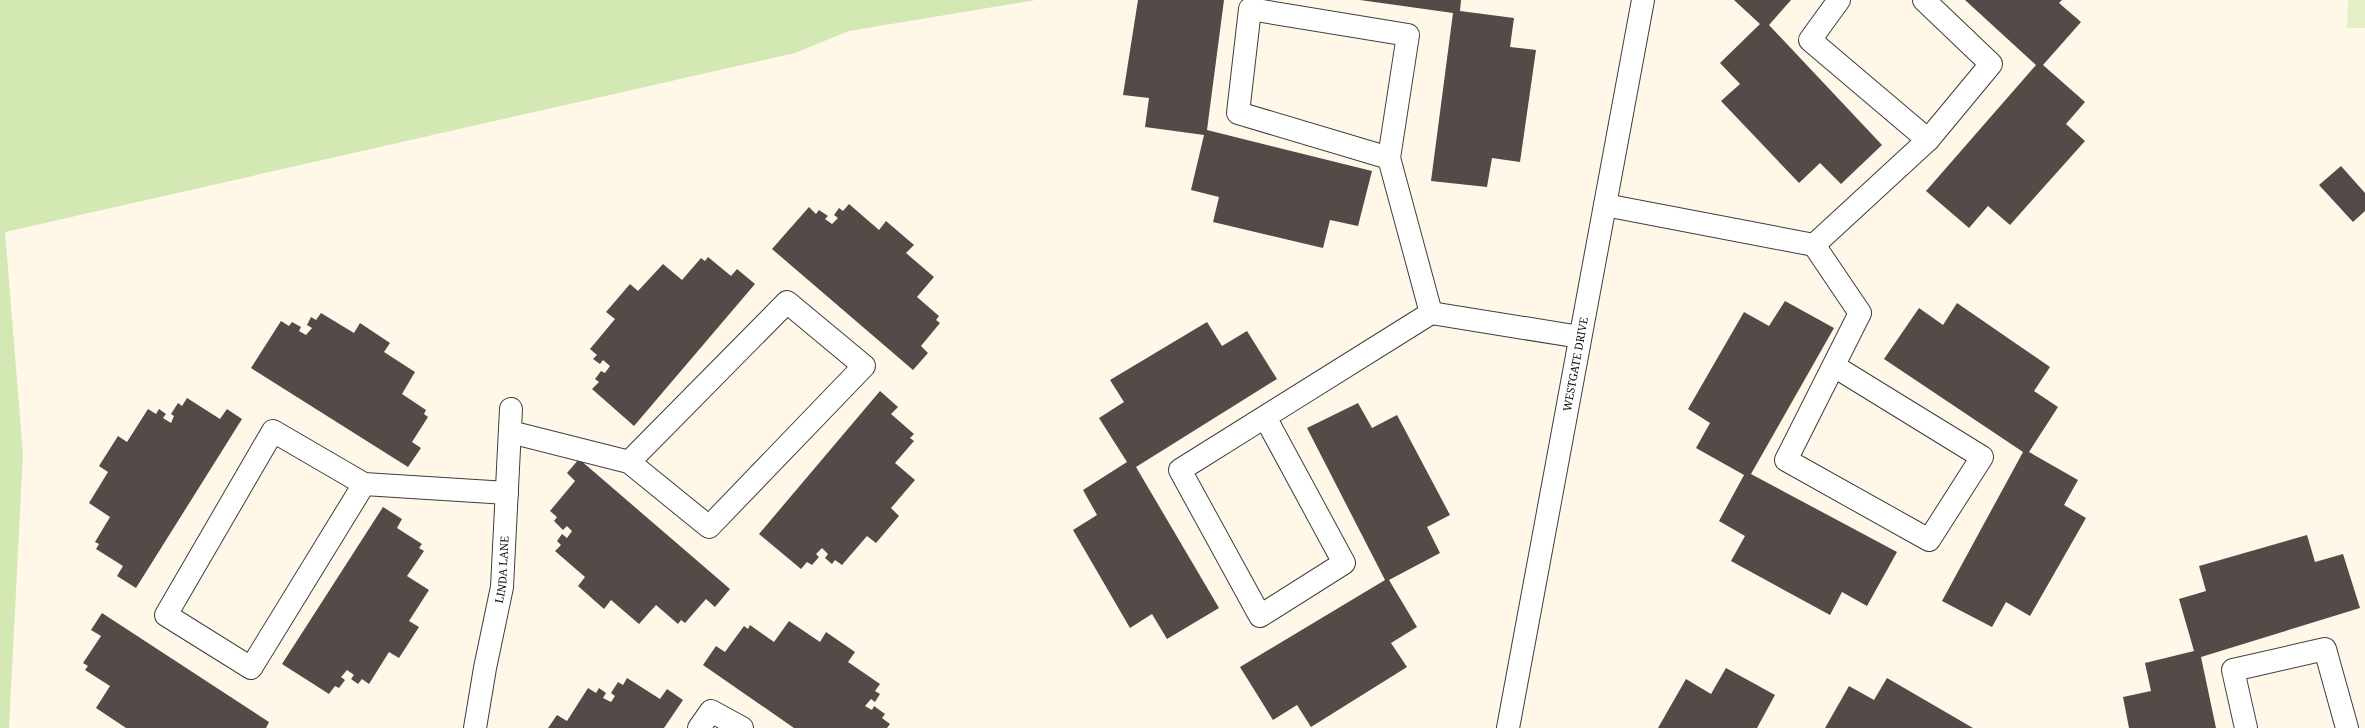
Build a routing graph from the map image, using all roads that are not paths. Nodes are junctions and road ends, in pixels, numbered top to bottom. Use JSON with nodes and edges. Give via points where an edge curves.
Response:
{"nodes":[{"id":1,"x":1643,"y":0,"type":"edge"},
{"id":2,"x":1839,"y":0,"type":"edge"},
{"id":3,"x":1924,"y":0,"type":"edge"},
{"id":4,"x":1928,"y":140,"type":"junction"},
{"id":5,"x":1389,"y":158,"type":"junction"},
{"id":6,"x":1605,"y":206,"type":"junction"},
{"id":7,"x":1814,"y":246,"type":"junction"},
{"id":8,"x":1431,"y":313,"type":"junction"},
{"id":9,"x":1580,"y":337,"type":"junction"},
{"id":10,"x":1834,"y":366,"type":"junction"},
{"id":11,"x":511,"y":409,"type":"dead end"},
{"id":12,"x":1265,"y":417,"type":"junction"},
{"id":13,"x":510,"y":432,"type":"junction"},
{"id":14,"x":629,"y":462,"type":"junction"},
{"id":15,"x":364,"y":484,"type":"junction"},
{"id":16,"x":507,"y":493,"type":"junction"},
{"id":17,"x":476,"y":728,"type":"edge"},
{"id":18,"x":699,"y":728,"type":"edge"},
{"id":19,"x":742,"y":728,"type":"edge"},
{"id":20,"x":1508,"y":728,"type":"edge"},
{"id":21,"x":2246,"y":728,"type":"edge"},
{"id":22,"x":2347,"y":728,"type":"edge"}],
"edges":[{"from":1,"to":6,"type":"street","name":"WESTGATE DRIVE"},
{"from":2,"to":4,"type":"street","via":[[1810,40]]},
{"from":3,"to":4,"type":"street","via":[[1991,64]]},
{"from":4,"to":7,"type":"street"},
{"from":5,"to":5,"type":"street","via":[[1238,113],[1250,9],[1408,35]]},
{"from":5,"to":8,"type":"street"},
{"from":6,"to":7,"type":"street"},
{"from":6,"to":9,"type":"street","name":"WESTGATE DRIVE"},
{"from":7,"to":10,"type":"street","via":[[1860,313]]},
{"from":8,"to":9,"type":"street"},
{"from":8,"to":12,"type":"street"},
{"from":9,"to":20,"type":"street","name":"WESTGATE DRIVE"},
{"from":10,"to":10,"type":"street","via":[[1786,460],[1929,540],[1982,457]]},
{"from":11,"to":13,"type":"street","name":"LINDA LANE"},
{"from":12,"to":12,"type":"street","via":[[1180,470],[1260,616],[1344,563]]},
{"from":13,"to":14,"type":"street"},
{"from":13,"to":16,"type":"street","name":"LINDA LANE"},
{"from":14,"to":14,"type":"street","via":[[709,528],[864,366],[787,302]]},
{"from":15,"to":15,"type":"street","via":[[250,668],[166,615],[273,431]]},
{"from":15,"to":16,"type":"street"},
{"from":16,"to":17,"type":"street","name":"LINDA LANE","via":[[502,586]]},
{"from":18,"to":19,"type":"street","via":[[710,711]]},
{"from":21,"to":22,"type":"street","via":[[2233,670],[2324,649]]}]}
